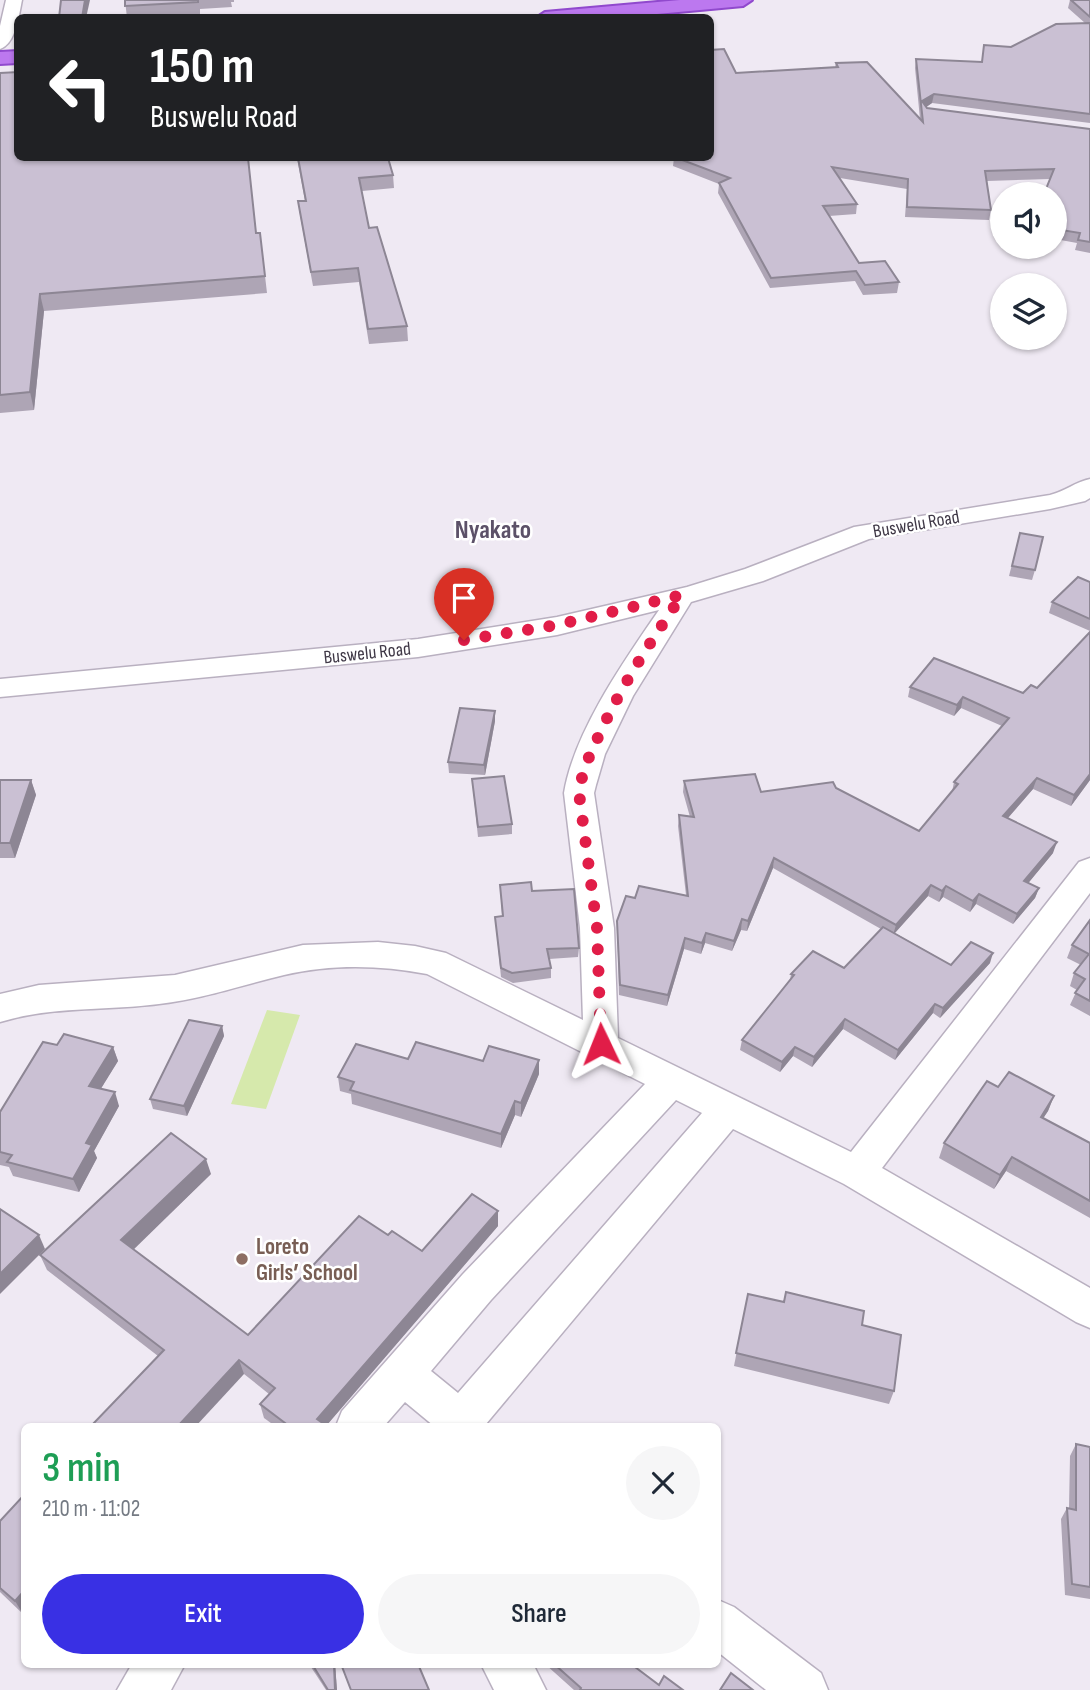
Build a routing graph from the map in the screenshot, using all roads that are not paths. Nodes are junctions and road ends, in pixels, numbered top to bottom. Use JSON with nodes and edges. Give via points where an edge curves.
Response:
{"nodes":[{"id":1,"x":14,"y":0,"type":"edge"},
{"id":2,"x":743,"y":0,"type":"edge"},
{"id":3,"x":589,"y":14,"type":"edge"},
{"id":4,"x":0,"y":44,"type":"edge"},
{"id":5,"x":1090,"y":486,"type":"edge"},
{"id":6,"x":682,"y":595,"type":"junction"},
{"id":7,"x":0,"y":688,"type":"edge"},
{"id":8,"x":1090,"y":870,"type":"edge"},
{"id":9,"x":0,"y":1009,"type":"edge"},
{"id":10,"x":601,"y":1044,"type":"junction"},
{"id":11,"x":673,"y":1079,"type":"junction"},
{"id":12,"x":727,"y":1110,"type":"junction"},
{"id":13,"x":857,"y":1172,"type":"junction"},
{"id":14,"x":1090,"y":1309,"type":"edge"},
{"id":15,"x":401,"y":1373,"type":"junction"},
{"id":16,"x":359,"y":1423,"type":"edge"},
{"id":17,"x":459,"y":1423,"type":"edge"},
{"id":18,"x":463,"y":1423,"type":"edge"},
{"id":19,"x":721,"y":1625,"type":"edge"},
{"id":20,"x":159,"y":1668,"type":"edge"},
{"id":21,"x":507,"y":1668,"type":"edge"},
{"id":22,"x":141,"y":1690,"type":"edge"},
{"id":23,"x":522,"y":1690,"type":"edge"},
{"id":24,"x":804,"y":1690,"type":"edge"}],
"edges":[{"from":1,"to":4,"type":"street"},
{"from":2,"to":3,"type":"highway"},
{"from":5,"to":6,"type":"street","name":"Buswelu Road","via":[[1076,496],[1050,502],[863,532],[754,575]]},
{"from":6,"to":7,"type":"street","name":"Buswelu Road","via":[[557,625],[418,648]]},
{"from":6,"to":10,"type":"street","via":[[614,702],[581,774],[579,793],[597,928]]},
{"from":8,"to":13,"type":"street"},
{"from":9,"to":10,"type":"street","via":[[46,997],[177,988],[288,962],[396,954],[433,962]]},
{"from":10,"to":11,"type":"street"},
{"from":11,"to":12,"type":"street"},
{"from":11,"to":15,"type":"street"},
{"from":12,"to":13,"type":"street"},
{"from":12,"to":18,"type":"street"},
{"from":13,"to":14,"type":"street"},
{"from":15,"to":16,"type":"street"},
{"from":15,"to":17,"type":"street"},
{"from":19,"to":24,"type":"street"},
{"from":20,"to":22,"type":"street"},
{"from":21,"to":23,"type":"street"}]}
